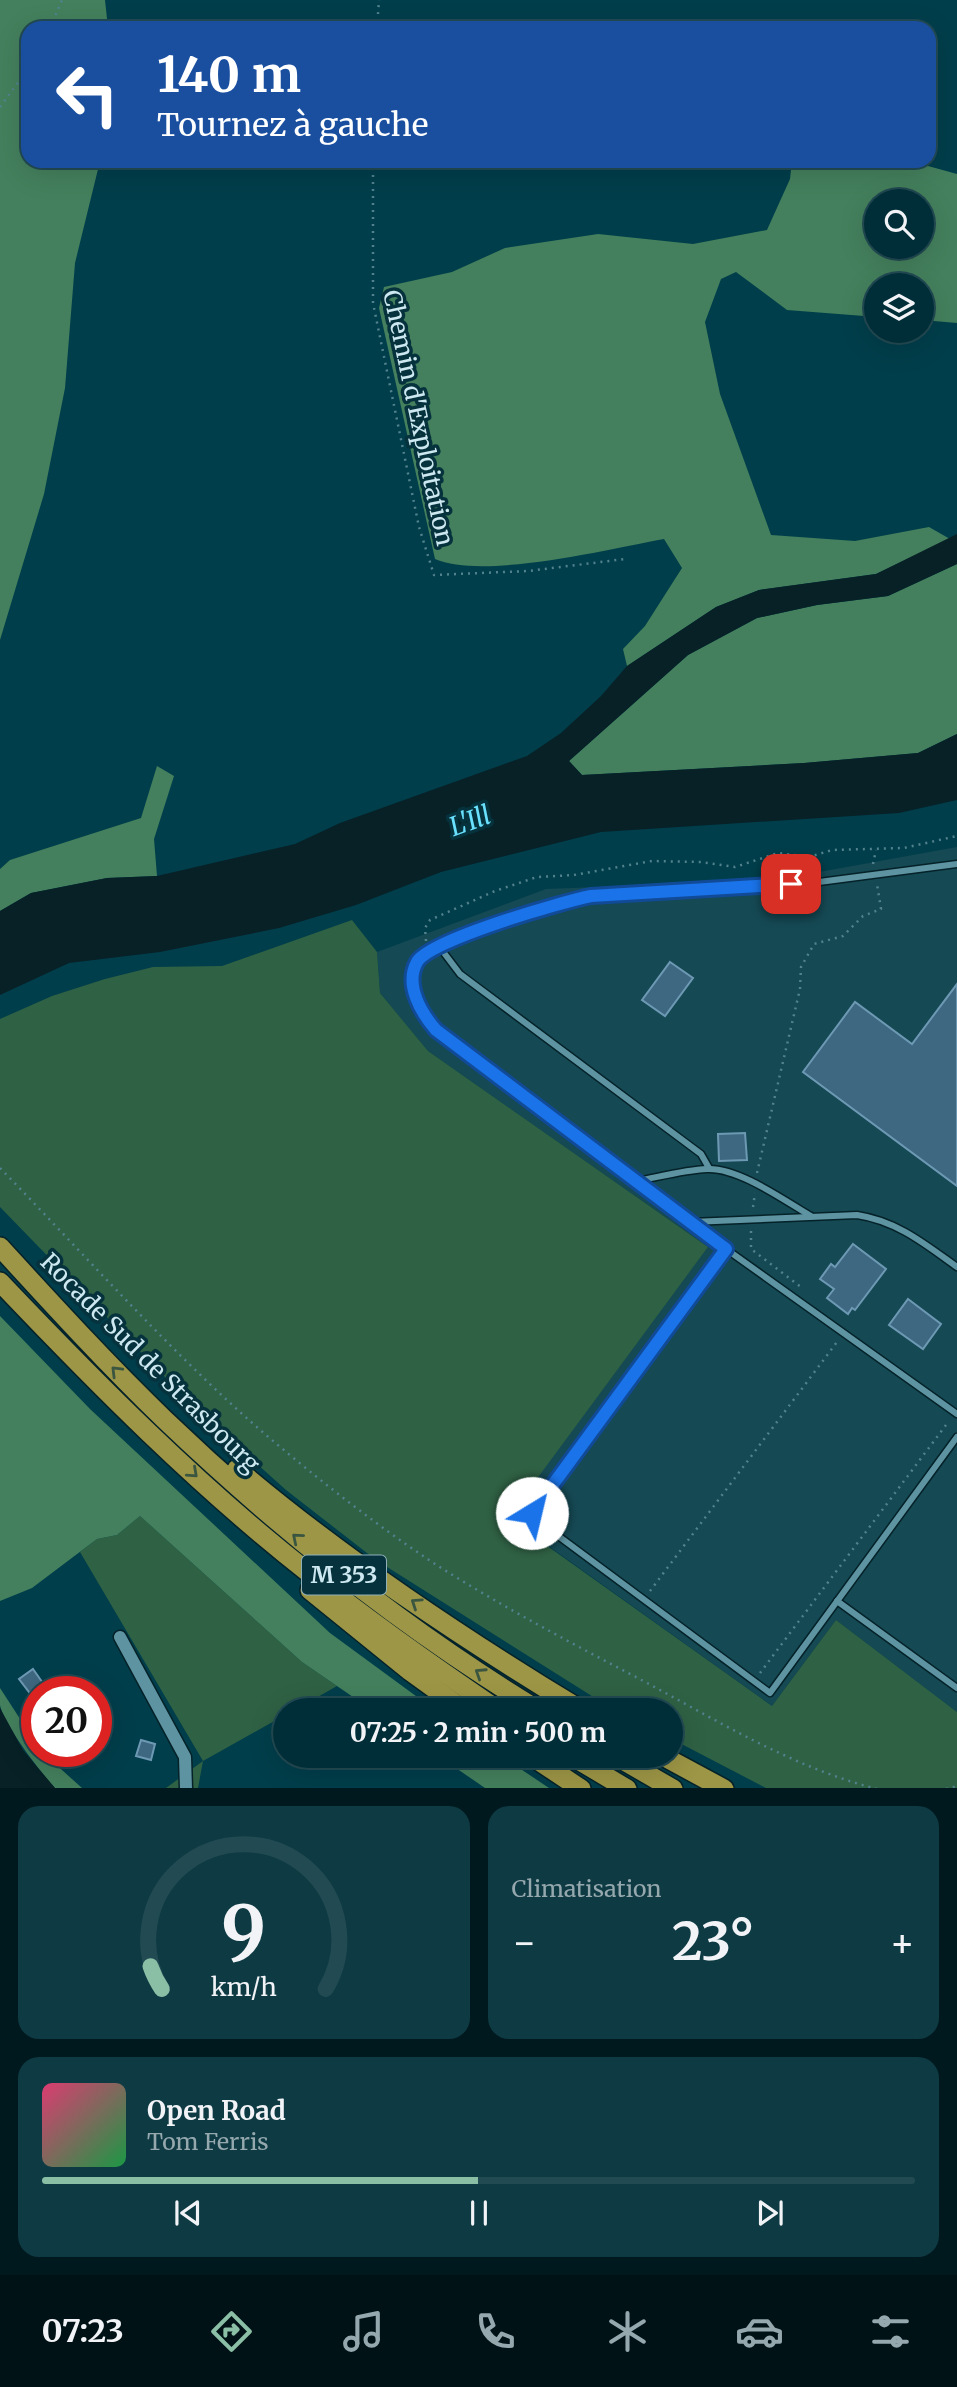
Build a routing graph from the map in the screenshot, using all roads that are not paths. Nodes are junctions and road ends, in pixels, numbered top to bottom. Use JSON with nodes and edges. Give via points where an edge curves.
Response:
{"nodes":[{"id":1,"x":957,"y":864,"type":"edge"},
{"id":2,"x":438,"y":945,"type":"junction"},
{"id":3,"x":709,"y":1168,"type":"junction"},
{"id":4,"x":637,"y":1181,"type":"junction"},
{"id":5,"x":813,"y":1217,"type":"junction"},
{"id":6,"x":691,"y":1222,"type":"junction"},
{"id":7,"x":0,"y":1247,"type":"edge"},
{"id":8,"x":726,"y":1249,"type":"junction"},
{"id":9,"x":957,"y":1267,"type":"edge"},
{"id":10,"x":0,"y":1282,"type":"edge"},
{"id":11,"x":956,"y":1413,"type":"edge"},
{"id":12,"x":164,"y":1420,"type":"junction"},
{"id":13,"x":957,"y":1437,"type":"edge"},
{"id":14,"x":242,"y":1518,"type":"junction"},
{"id":15,"x":837,"y":1601,"type":"junction"},
{"id":16,"x":120,"y":1637,"type":"dead end"},
{"id":17,"x":957,"y":1688,"type":"edge"},
{"id":18,"x":447,"y":1698,"type":"edge"},
{"id":19,"x":481,"y":1698,"type":"edge"},
{"id":20,"x":520,"y":1698,"type":"edge"},
{"id":21,"x":562,"y":1698,"type":"edge"},
{"id":22,"x":683,"y":1767,"type":"edge"},
{"id":23,"x":550,"y":1768,"type":"edge"},
{"id":24,"x":592,"y":1768,"type":"edge"},
{"id":25,"x":637,"y":1768,"type":"edge"},
{"id":26,"x":186,"y":1788,"type":"edge"},
{"id":27,"x":581,"y":1788,"type":"edge"},
{"id":28,"x":627,"y":1788,"type":"edge"},
{"id":29,"x":673,"y":1788,"type":"edge"},
{"id":30,"x":724,"y":1788,"type":"edge"}],
"edges":[{"from":1,"to":2,"type":"lane","via":[[819,882],[591,896]]},
{"from":2,"to":3,"type":"lane","via":[[460,974],[701,1154]]},
{"from":2,"to":4,"type":"lane","via":[[417,961],[413,974],[423,1015],[436,1030]]},
{"from":3,"to":4,"type":"lane"},
{"from":3,"to":5,"type":"lane","via":[[756,1184]]},
{"from":4,"to":6,"type":"lane"},
{"from":5,"to":6,"type":"lane"},
{"from":5,"to":9,"type":"lane","via":[[858,1215],[884,1221],[901,1227]]},
{"from":6,"to":8,"type":"lane"},
{"from":12,"to":7,"type":"highway","name":"Rocade Sud de Strasbourg","number":"M 353","one_way":true},
{"from":8,"to":11,"type":"lane"},
{"from":8,"to":15,"type":"lane","via":[[532,1513],[770,1693]]},
{"from":10,"to":14,"type":"highway","name":"Rocade Sud de Strasbourg","number":"M 353","one_way":true},
{"from":20,"to":12,"type":"highway","name":"Rocade Sud de Strasbourg","number":"M 353","one_way":true,"via":[[368,1594],[298,1539]]},
{"from":21,"to":12,"type":"highway","one_way":true,"via":[[397,1590],[273,1499],[204,1439]]},
{"from":13,"to":15,"type":"lane"},
{"from":14,"to":18,"type":"highway","via":[[299,1582]]},
{"from":14,"to":19,"type":"highway","name":"Rocade Sud de Strasbourg","number":"M 353","via":[[351,1606]]},
{"from":15,"to":17,"type":"lane"},
{"from":16,"to":26,"type":"street","via":[[186,1757]]},
{"from":22,"to":30,"type":"highway"},
{"from":23,"to":27,"type":"highway"},
{"from":24,"to":28,"type":"highway"},
{"from":25,"to":29,"type":"highway"}]}
